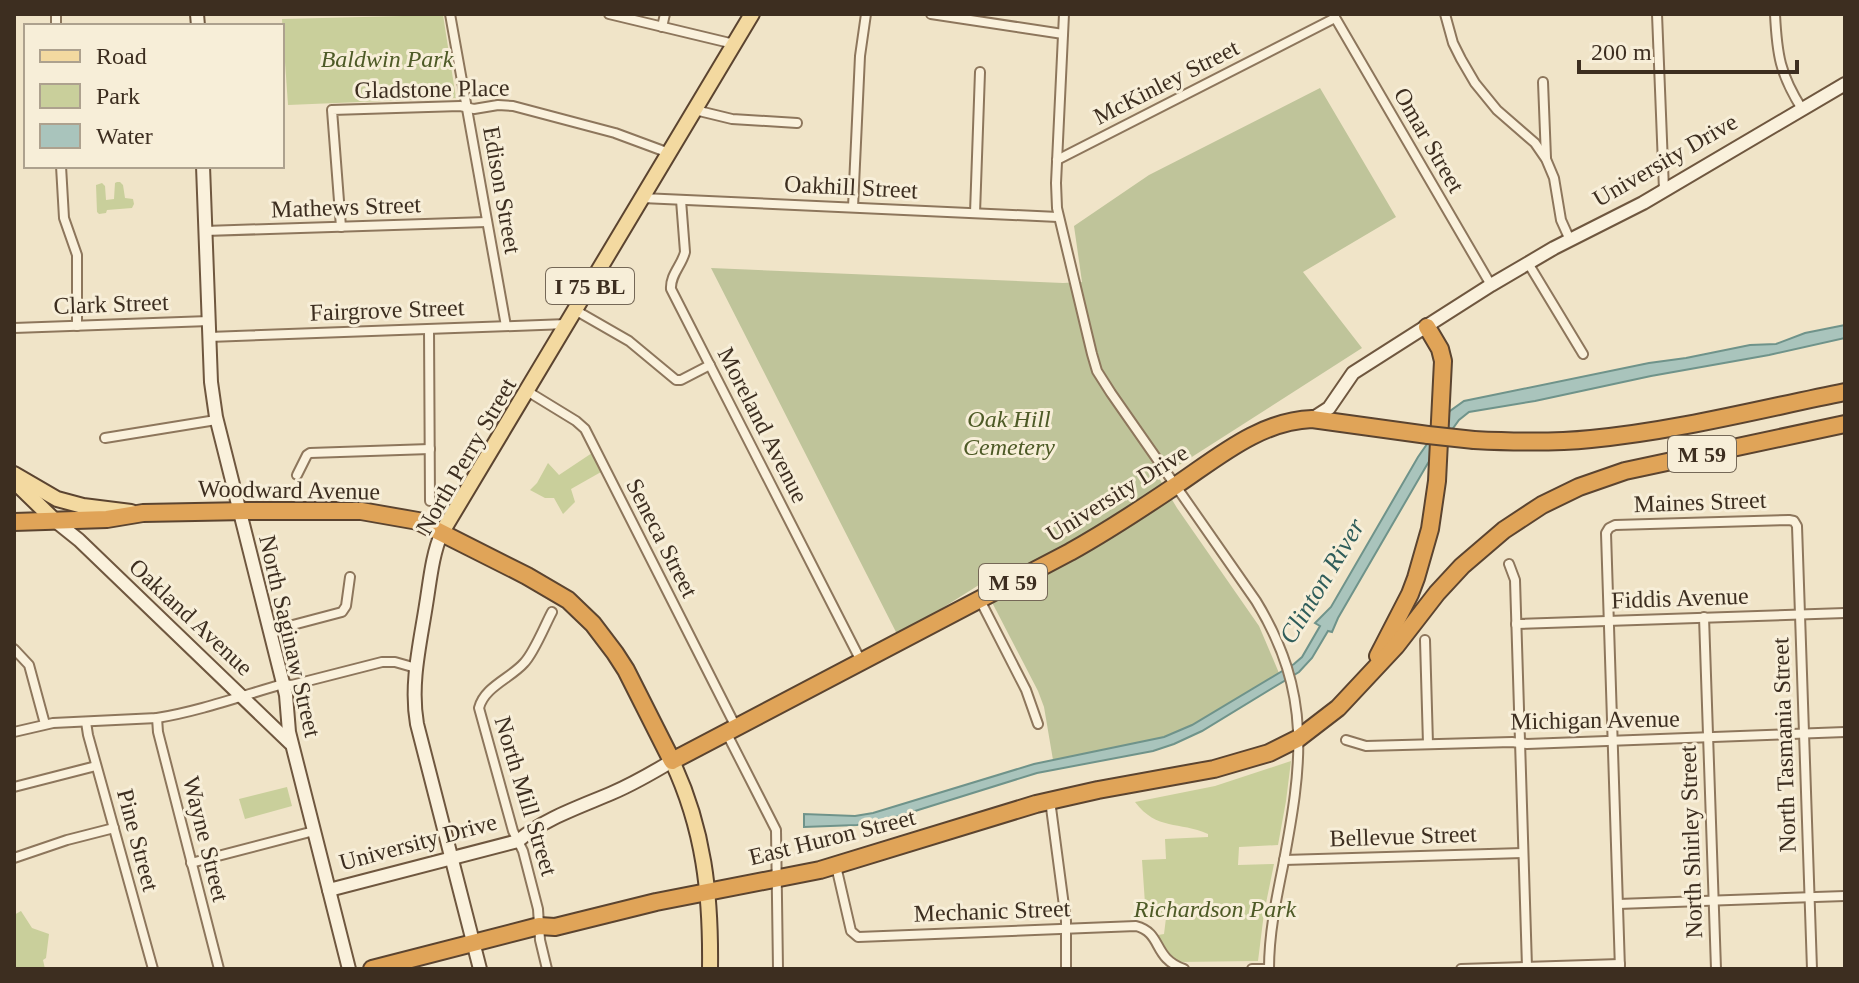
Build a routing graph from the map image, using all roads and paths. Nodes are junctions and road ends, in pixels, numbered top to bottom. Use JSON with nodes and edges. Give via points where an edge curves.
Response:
{"nodes":[{"id":1,"x":450,"y":14,"type":"edge"},
{"id":2,"x":609,"y":14,"type":"edge"},
{"id":3,"x":665,"y":14,"type":"edge"},
{"id":4,"x":752,"y":14,"type":"edge"},
{"id":5,"x":866,"y":14,"type":"edge"},
{"id":6,"x":931,"y":14,"type":"edge"},
{"id":7,"x":1064,"y":14,"type":"edge"},
{"id":8,"x":1445,"y":14,"type":"edge"},
{"id":9,"x":1657,"y":14,"type":"edge"},
{"id":10,"x":1775,"y":14,"type":"edge"},
{"id":11,"x":1334,"y":16,"type":"edge"},
{"id":12,"x":662,"y":27,"type":"junction"},
{"id":13,"x":1063,"y":34,"type":"junction"},
{"id":14,"x":734,"y":44,"type":"junction"},
{"id":15,"x":980,"y":72,"type":"dead end"},
{"id":16,"x":1543,"y":82,"type":"dead end"},
{"id":17,"x":1845,"y":84,"type":"edge"},
{"id":18,"x":467,"y":108,"type":"junction"},
{"id":19,"x":1802,"y":109,"type":"junction"},
{"id":20,"x":695,"y":110,"type":"junction"},
{"id":21,"x":797,"y":123,"type":"dead end"},
{"id":22,"x":669,"y":153,"type":"junction"},
{"id":23,"x":1546,"y":159,"type":"junction"},
{"id":24,"x":1057,"y":160,"type":"junction"},
{"id":25,"x":61,"y":168,"type":"edge"},
{"id":26,"x":203,"y":168,"type":"edge"},
{"id":27,"x":1664,"y":190,"type":"junction"},
{"id":28,"x":642,"y":198,"type":"junction"},
{"id":29,"x":681,"y":200,"type":"junction"},
{"id":30,"x":853,"y":207,"type":"junction"},
{"id":31,"x":975,"y":213,"type":"junction"},
{"id":32,"x":1058,"y":217,"type":"junction"},
{"id":33,"x":487,"y":222,"type":"junction"},
{"id":34,"x":341,"y":227,"type":"junction"},
{"id":35,"x":205,"y":231,"type":"junction"},
{"id":36,"x":1570,"y":240,"type":"junction"},
{"id":37,"x":1528,"y":263,"type":"junction"},
{"id":38,"x":1491,"y":285,"type":"junction"},
{"id":39,"x":575,"y":310,"type":"junction"},
{"id":40,"x":209,"y":321,"type":"junction"},
{"id":41,"x":567,"y":324,"type":"junction"},
{"id":42,"x":77,"y":326,"type":"junction"},
{"id":43,"x":506,"y":326,"type":"junction"},
{"id":44,"x":1427,"y":327,"type":"junction"},
{"id":45,"x":14,"y":328,"type":"edge"},
{"id":46,"x":429,"y":329,"type":"junction"},
{"id":47,"x":209,"y":337,"type":"junction"},
{"id":48,"x":1583,"y":354,"type":"dead end"},
{"id":49,"x":710,"y":365,"type":"junction"},
{"id":50,"x":527,"y":391,"type":"junction"},
{"id":51,"x":1845,"y":392,"type":"edge"},
{"id":52,"x":1312,"y":419,"type":"junction"},
{"id":53,"x":216,"y":420,"type":"junction"},
{"id":54,"x":1845,"y":425,"type":"edge"},
{"id":55,"x":105,"y":438,"type":"dead end"},
{"id":56,"x":430,"y":449,"type":"junction"},
{"id":57,"x":14,"y":474,"type":"edge"},
{"id":58,"x":297,"y":475,"type":"dead end"},
{"id":59,"x":14,"y":481,"type":"edge"},
{"id":60,"x":1176,"y":486,"type":"junction"},
{"id":61,"x":430,"y":501,"type":"dead end"},
{"id":62,"x":239,"y":511,"type":"junction"},
{"id":63,"x":143,"y":513,"type":"junction"},
{"id":64,"x":54,"y":520,"type":"junction"},
{"id":65,"x":1794,"y":521,"type":"joint"},
{"id":66,"x":14,"y":522,"type":"edge"},
{"id":67,"x":442,"y":532,"type":"junction"},
{"id":68,"x":1509,"y":564,"type":"dead end"},
{"id":69,"x":350,"y":577,"type":"dead end"},
{"id":70,"x":980,"y":600,"type":"junction"},
{"id":71,"x":552,"y":612,"type":"dead end"},
{"id":72,"x":1845,"y":613,"type":"edge"},
{"id":73,"x":1800,"y":614,"type":"junction"},
{"id":74,"x":1704,"y":617,"type":"junction"},
{"id":75,"x":1608,"y":620,"type":"junction"},
{"id":76,"x":1516,"y":624,"type":"junction"},
{"id":77,"x":270,"y":631,"type":"junction"},
{"id":78,"x":1425,"y":640,"type":"dead end"},
{"id":79,"x":14,"y":649,"type":"edge"},
{"id":80,"x":862,"y":661,"type":"junction"},
{"id":81,"x":416,"y":668,"type":"junction"},
{"id":82,"x":1368,"y":675,"type":"junction"},
{"id":83,"x":283,"y":684,"type":"junction"},
{"id":84,"x":242,"y":696,"type":"junction"},
{"id":85,"x":157,"y":718,"type":"junction"},
{"id":86,"x":86,"y":722,"type":"junction"},
{"id":87,"x":45,"y":724,"type":"junction"},
{"id":88,"x":1038,"y":724,"type":"dead end"},
{"id":89,"x":731,"y":730,"type":"junction"},
{"id":90,"x":14,"y":732,"type":"edge"},
{"id":91,"x":1845,"y":732,"type":"edge"},
{"id":92,"x":1804,"y":734,"type":"junction"},
{"id":93,"x":1708,"y":737,"type":"junction"},
{"id":94,"x":1299,"y":738,"type":"junction"},
{"id":95,"x":1346,"y":740,"type":"dead end"},
{"id":96,"x":1612,"y":741,"type":"junction"},
{"id":97,"x":1520,"y":743,"type":"junction"},
{"id":98,"x":1428,"y":744,"type":"junction"},
{"id":99,"x":294,"y":750,"type":"junction"},
{"id":100,"x":672,"y":761,"type":"junction"},
{"id":101,"x":96,"y":766,"type":"junction"},
{"id":102,"x":14,"y":787,"type":"edge"},
{"id":103,"x":1050,"y":800,"type":"junction"},
{"id":104,"x":114,"y":828,"type":"junction"},
{"id":105,"x":314,"y":831,"type":"junction"},
{"id":106,"x":518,"y":841,"type":"junction"},
{"id":107,"x":1523,"y":853,"type":"junction"},
{"id":108,"x":14,"y":858,"type":"edge"},
{"id":109,"x":451,"y":858,"type":"junction"},
{"id":110,"x":1284,"y":860,"type":"junction"},
{"id":111,"x":191,"y":863,"type":"junction"},
{"id":112,"x":836,"y":866,"type":"junction"},
{"id":113,"x":777,"y":879,"type":"junction"},
{"id":114,"x":329,"y":890,"type":"junction"},
{"id":115,"x":707,"y":892,"type":"junction"},
{"id":116,"x":1845,"y":896,"type":"edge"},
{"id":117,"x":1809,"y":897,"type":"junction"},
{"id":118,"x":1713,"y":900,"type":"junction"},
{"id":119,"x":1618,"y":904,"type":"junction"},
{"id":120,"x":539,"y":926,"type":"junction"},
{"id":121,"x":1065,"y":928,"type":"junction"},
{"id":122,"x":473,"y":943,"type":"junction"},
{"id":123,"x":1620,"y":966,"type":"edge"},
{"id":124,"x":1527,"y":967,"type":"junction"},
{"id":125,"x":153,"y":969,"type":"edge"},
{"id":126,"x":219,"y":969,"type":"edge"},
{"id":127,"x":349,"y":969,"type":"edge"},
{"id":128,"x":372,"y":969,"type":"edge"},
{"id":129,"x":480,"y":969,"type":"edge"},
{"id":130,"x":547,"y":969,"type":"edge"},
{"id":131,"x":710,"y":969,"type":"edge"},
{"id":132,"x":778,"y":969,"type":"edge"},
{"id":133,"x":1066,"y":969,"type":"edge"},
{"id":134,"x":1184,"y":969,"type":"edge"},
{"id":135,"x":1252,"y":969,"type":"edge"},
{"id":136,"x":1269,"y":969,"type":"edge"},
{"id":137,"x":1461,"y":969,"type":"edge"},
{"id":138,"x":1716,"y":969,"type":"edge"},
{"id":139,"x":1812,"y":969,"type":"edge"}],
"edges":[{"from":1,"to":18,"type":"street","name":"Edison Street"},
{"from":2,"to":12,"type":"street"},
{"from":3,"to":12,"type":"street"},
{"from":4,"to":14,"type":"main road","name":"North Perry Street","number":"I 75 BL"},
{"from":5,"to":30,"type":"street"},
{"from":6,"to":13,"type":"street"},
{"from":7,"to":13,"type":"street"},
{"from":8,"to":23,"type":"street","via":[[1453,43],[1475,83]]},
{"from":9,"to":27,"type":"street"},
{"from":10,"to":19,"type":"street","via":[[1779,62]]},
{"from":11,"to":24,"type":"street","name":"McKinley Street"},
{"from":11,"to":38,"type":"street","name":"Omar Street"},
{"from":12,"to":14,"type":"street"},
{"from":13,"to":24,"type":"street"},
{"from":14,"to":20,"type":"main road","name":"North Perry Street","number":"I 75 BL"},
{"from":15,"to":31,"type":"street"},
{"from":16,"to":23,"type":"street"},
{"from":17,"to":19,"type":"street","name":"University Drive"},
{"from":18,"to":22,"type":"street","name":"Gladstone Place","via":[[509,105]]},
{"from":18,"to":33,"type":"street","name":"Edison Street"},
{"from":18,"to":34,"type":"street","name":"Gladstone Place","via":[[332,110]]},
{"from":19,"to":27,"type":"street","name":"University Drive"},
{"from":20,"to":21,"type":"street","via":[[732,119]]},
{"from":20,"to":22,"type":"main road","name":"North Perry Street","number":"I 75 BL"},
{"from":22,"to":28,"type":"main road","name":"North Perry Street","number":"I 75 BL"},
{"from":23,"to":36,"type":"street"},
{"from":24,"to":32,"type":"street"},
{"from":25,"to":42,"type":"street","via":[[64,218],[77,255]]},
{"from":26,"to":35,"type":"street","name":"North Saginaw Street"},
{"from":27,"to":36,"type":"street","name":"University Drive"},
{"from":28,"to":29,"type":"street","name":"Oakhill Street"},
{"from":28,"to":39,"type":"main road","name":"North Perry Street","number":"I 75 BL"},
{"from":29,"to":30,"type":"street","name":"Oakhill Street"},
{"from":29,"to":49,"type":"street","name":"Moreland Avenue","via":[[685,252],[670,287]]},
{"from":30,"to":31,"type":"street","name":"Oakhill Street"},
{"from":31,"to":32,"type":"street","name":"Oakhill Street"},
{"from":32,"to":60,"type":"street","via":[[1097,371]]},
{"from":33,"to":34,"type":"street","name":"Mathews Street"},
{"from":33,"to":43,"type":"street","name":"Edison Street"},
{"from":34,"to":35,"type":"street","name":"Mathews Street"},
{"from":35,"to":40,"type":"street","name":"North Saginaw Street"},
{"from":36,"to":37,"type":"street","name":"University Drive"},
{"from":37,"to":38,"type":"street","name":"University Drive"},
{"from":37,"to":48,"type":"street"},
{"from":38,"to":44,"type":"street","name":"University Drive"},
{"from":39,"to":41,"type":"main road","name":"North Perry Street","number":"I 75 BL"},
{"from":39,"to":49,"type":"street","via":[[629,341],[676,380]]},
{"from":40,"to":42,"type":"street","name":"Clark Street"},
{"from":40,"to":47,"type":"street","name":"North Saginaw Street"},
{"from":41,"to":43,"type":"street","name":"Fairgrove Street"},
{"from":41,"to":50,"type":"main road","name":"North Perry Street","number":"I 75 BL"},
{"from":42,"to":45,"type":"street","name":"Clark Street"},
{"from":43,"to":46,"type":"street","name":"Fairgrove Street"},
{"from":44,"to":52,"type":"street","name":"University Drive","via":[[1357,370],[1329,408]]},
{"from":44,"to":82,"type":"highway","via":[[1443,361],[1433,512],[1416,578]]},
{"from":46,"to":47,"type":"street","name":"Fairgrove Street"},
{"from":46,"to":56,"type":"street"},
{"from":47,"to":53,"type":"street","name":"North Saginaw Street"},
{"from":49,"to":80,"type":"street","name":"Moreland Avenue"},
{"from":50,"to":67,"type":"main road","name":"North Perry Street","number":"I 75 BL"},
{"from":50,"to":89,"type":"street","name":"Seneca Street","via":[[585,429]]},
{"from":51,"to":52,"type":"highway","number":"M 59","bridge":true,"via":[[1654,431],[1543,442],[1474,440]]},
{"from":52,"to":60,"type":"highway","name":"University Drive","number":"M 59","via":[[1263,429]]},
{"from":53,"to":55,"type":"street"},
{"from":53,"to":62,"type":"street","name":"North Saginaw Street"},
{"from":54,"to":82,"type":"highway","number":"M 59","via":[[1625,471],[1561,495],[1478,550]]},
{"from":56,"to":58,"type":"street","via":[[310,453]]},
{"from":56,"to":61,"type":"street"},
{"from":57,"to":63,"type":"main road","via":[[57,499]]},
{"from":59,"to":64,"type":"main road"},
{"from":60,"to":70,"type":"highway","name":"University Drive","number":"M 59","via":[[1086,543]]},
{"from":60,"to":94,"type":"street","via":[[1272,630],[1292,683]]},
{"from":62,"to":63,"type":"highway","name":"Woodward Avenue"},
{"from":62,"to":67,"type":"highway","name":"Woodward Avenue","via":[[361,511],[418,521]]},
{"from":62,"to":77,"type":"street","name":"North Saginaw Street"},
{"from":63,"to":64,"type":"highway","name":"Woodward Avenue"},
{"from":64,"to":66,"type":"highway","name":"Woodward Avenue"},
{"from":64,"to":84,"type":"street","name":"Oakland Avenue"},
{"from":65,"to":73,"type":"street","name":"North Tasmania Street"},
{"from":65,"to":75,"type":"street","name":"Maines Street","via":[[1615,525],[1605,535]]},
{"from":67,"to":81,"type":"street","name":"North Perry Street"},
{"from":67,"to":100,"type":"highway","name":"Woodward Avenue","via":[[568,600],[593,624],[626,670]]},
{"from":68,"to":76,"type":"street"},
{"from":69,"to":77,"type":"street","via":[[342,612]]},
{"from":70,"to":80,"type":"highway","name":"University Drive","number":"M 59"},
{"from":70,"to":88,"type":"street"},
{"from":71,"to":106,"type":"street","name":"North Mill Street","via":[[527,661],[479,705]]},
{"from":72,"to":73,"type":"street","name":"Fiddis Avenue"},
{"from":73,"to":74,"type":"street","name":"Fiddis Avenue"},
{"from":73,"to":92,"type":"street","name":"North Tasmania Street"},
{"from":74,"to":75,"type":"street","name":"Fiddis Avenue"},
{"from":74,"to":93,"type":"street","name":"North Shirley Street"},
{"from":75,"to":76,"type":"street","name":"Fiddis Avenue"},
{"from":75,"to":96,"type":"street"},
{"from":76,"to":97,"type":"street"},
{"from":77,"to":83,"type":"street","name":"North Saginaw Street"},
{"from":78,"to":98,"type":"street"},
{"from":79,"to":87,"type":"street","via":[[29,665]]},
{"from":80,"to":89,"type":"highway","name":"University Drive","number":"M 59"},
{"from":81,"to":83,"type":"street","via":[[382,662]]},
{"from":81,"to":109,"type":"street","name":"North Perry Street","via":[[415,715]]},
{"from":82,"to":94,"type":"highway","number":"M 59","via":[[1338,708]]},
{"from":83,"to":84,"type":"street"},
{"from":83,"to":99,"type":"street","name":"North Saginaw Street"},
{"from":84,"to":85,"type":"street"},
{"from":84,"to":99,"type":"street","name":"Oakland Avenue"},
{"from":85,"to":86,"type":"street"},
{"from":85,"to":111,"type":"street","name":"Wayne Street"},
{"from":86,"to":87,"type":"street"},
{"from":86,"to":101,"type":"street","name":"Pine Street"},
{"from":87,"to":90,"type":"street"},
{"from":89,"to":100,"type":"highway","name":"University Drive","number":"M 59"},
{"from":89,"to":113,"type":"street","name":"Seneca Street","via":[[775,828]]},
{"from":91,"to":92,"type":"street","name":"Michigan Avenue"},
{"from":92,"to":93,"type":"street","name":"Michigan Avenue"},
{"from":92,"to":117,"type":"street","name":"North Tasmania Street"},
{"from":93,"to":96,"type":"street","name":"Michigan Avenue"},
{"from":93,"to":118,"type":"street","name":"North Shirley Street"},
{"from":94,"to":103,"type":"highway","name":"East Huron Street","number":"M 59","via":[[1244,762]]},
{"from":94,"to":110,"type":"street"},
{"from":95,"to":98,"type":"street","name":"Michigan Avenue","via":[[1364,746]]},
{"from":96,"to":97,"type":"street","name":"Michigan Avenue"},
{"from":96,"to":119,"type":"street"},
{"from":97,"to":98,"type":"street","name":"Michigan Avenue"},
{"from":97,"to":107,"type":"street"},
{"from":99,"to":105,"type":"street","name":"North Saginaw Street"},
{"from":100,"to":106,"type":"street","name":"University Drive"},
{"from":100,"to":115,"type":"main road","name":"Woodward Avenue","via":[[696,821]]},
{"from":101,"to":102,"type":"street"},
{"from":101,"to":104,"type":"street","name":"Pine Street"},
{"from":103,"to":112,"type":"highway","name":"East Huron Street","number":"M 59"},
{"from":103,"to":121,"type":"street"},
{"from":104,"to":108,"type":"street"},
{"from":104,"to":125,"type":"street","name":"Pine Street"},
{"from":105,"to":111,"type":"street"},
{"from":105,"to":114,"type":"street","name":"North Saginaw Street"},
{"from":106,"to":109,"type":"street","name":"University Drive"},
{"from":106,"to":120,"type":"street","name":"North Mill Street"},
{"from":107,"to":110,"type":"street","name":"Bellevue Street"},
{"from":107,"to":124,"type":"street"},
{"from":109,"to":114,"type":"street","name":"University Drive"},
{"from":109,"to":122,"type":"street","name":"North Perry Street"},
{"from":110,"to":136,"type":"street"},
{"from":111,"to":126,"type":"street","name":"Wayne Street"},
{"from":112,"to":113,"type":"highway","name":"East Huron Street","number":"M 59"},
{"from":112,"to":121,"type":"street","name":"Mechanic Street","via":[[851,931],[858,937]]},
{"from":113,"to":115,"type":"highway","name":"East Huron Street","number":"M 59"},
{"from":113,"to":132,"type":"street","name":"Seneca Street"},
{"from":114,"to":127,"type":"street","name":"North Saginaw Street"},
{"from":115,"to":120,"type":"highway","name":"East Huron Street","number":"M 59","via":[[555,927]]},
{"from":115,"to":131,"type":"main road","name":"Woodward Avenue"},
{"from":116,"to":117,"type":"street"},
{"from":117,"to":118,"type":"street"},
{"from":117,"to":139,"type":"street","name":"North Tasmania Street"},
{"from":118,"to":119,"type":"street"},
{"from":118,"to":138,"type":"street","name":"North Shirley Street"},
{"from":119,"to":123,"type":"street"},
{"from":120,"to":122,"type":"highway","name":"East Huron Street","number":"M 59"},
{"from":120,"to":130,"type":"street","name":"North Mill Street"},
{"from":121,"to":133,"type":"street"},
{"from":121,"to":134,"type":"street","name":"Mechanic Street","via":[[1144,928],[1165,958]]},
{"from":122,"to":128,"type":"highway","name":"East Huron Street","number":"M 59"},
{"from":122,"to":129,"type":"street","name":"North Perry Street"},
{"from":123,"to":124,"type":"street"},
{"from":124,"to":137,"type":"street"},
{"from":135,"to":136,"type":"street"}]}
